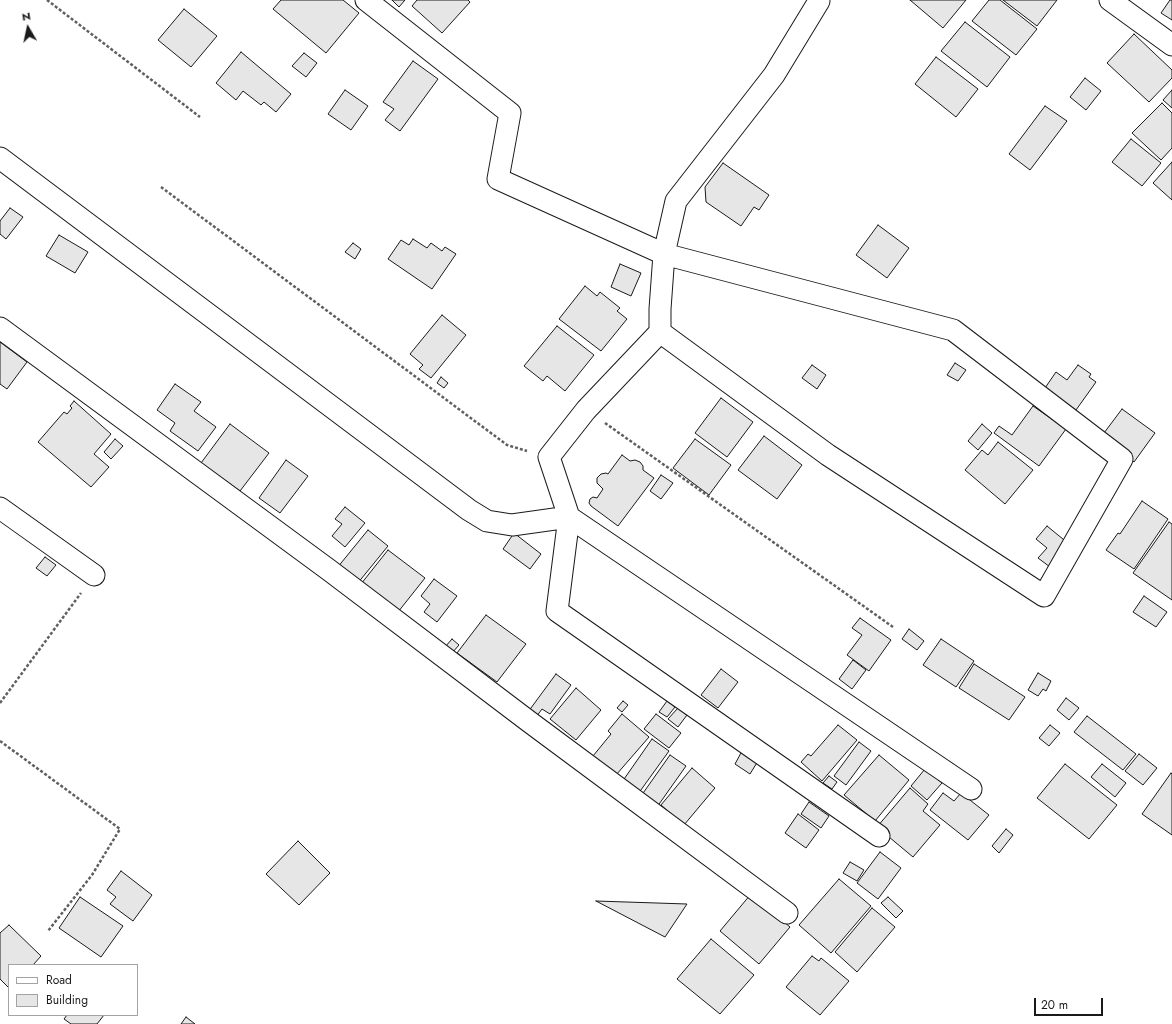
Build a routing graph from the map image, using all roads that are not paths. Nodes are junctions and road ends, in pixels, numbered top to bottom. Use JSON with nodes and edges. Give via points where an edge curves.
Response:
{"nodes":[{"id":1,"x":366,"y":0,"type":"edge"},
{"id":2,"x":1110,"y":0,"type":"edge"},
{"id":3,"x":819,"y":1,"type":"dead end"},
{"id":4,"x":1172,"y":45,"type":"edge"},
{"id":5,"x":0,"y":158,"type":"edge"},
{"id":6,"x":664,"y":254,"type":"junction"},
{"id":7,"x":0,"y":328,"type":"edge"},
{"id":8,"x":660,"y":332,"type":"junction"},
{"id":9,"x":0,"y":508,"type":"edge"},
{"id":10,"x":569,"y":517,"type":"junction"},
{"id":11,"x":94,"y":575,"type":"road end"},
{"id":12,"x":971,"y":789,"type":"dead end"},
{"id":13,"x":879,"y":836,"type":"dead end"},
{"id":14,"x":787,"y":913,"type":"dead end"}],
"edges":[{"from":1,"to":6,"type":"street","via":[[510,114],[498,179]]},
{"from":2,"to":4,"type":"street"},
{"from":3,"to":6,"type":"street","via":[[774,75],[676,201]]},
{"from":5,"to":10,"type":"street","via":[[469,510],[488,521],[512,525]]},
{"from":6,"to":8,"type":"street"},
{"from":6,"to":8,"type":"street","via":[[953,330],[1122,459],[1044,596],[828,455]]},
{"from":7,"to":14,"type":"street"},
{"from":8,"to":10,"type":"street","via":[[586,410],[549,457]]},
{"from":9,"to":11,"type":"street"},
{"from":10,"to":12,"type":"street"},
{"from":10,"to":13,"type":"street","via":[[557,611]]}]}
